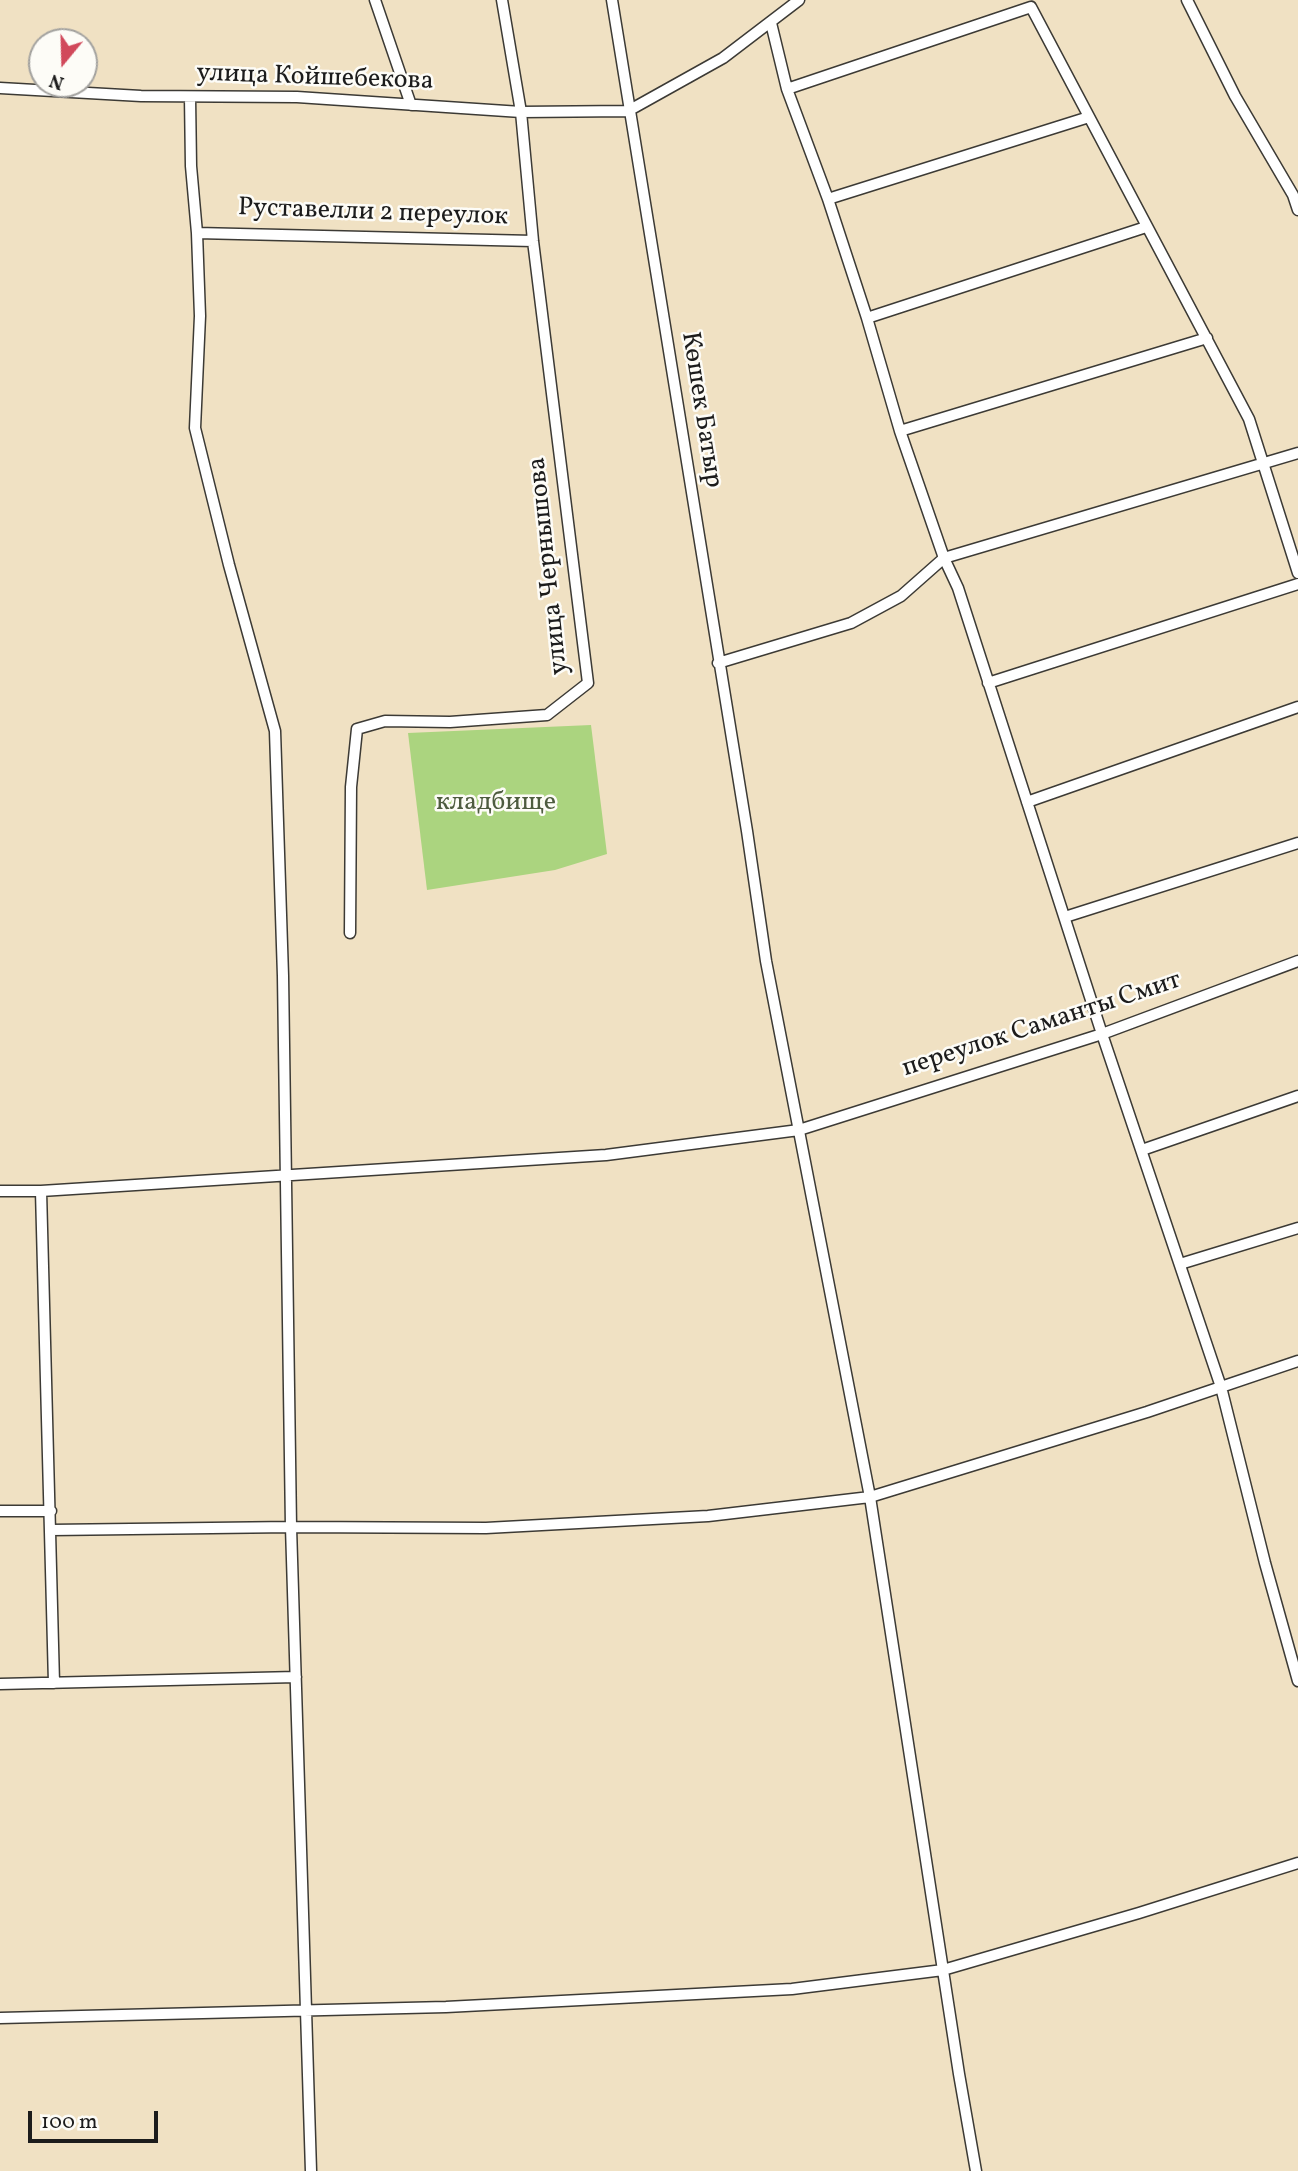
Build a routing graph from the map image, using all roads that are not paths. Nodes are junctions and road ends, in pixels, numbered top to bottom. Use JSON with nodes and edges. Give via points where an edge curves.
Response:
{"nodes":[{"id":1,"x":375,"y":0,"type":"edge"},
{"id":2,"x":502,"y":0,"type":"edge"},
{"id":3,"x":612,"y":0,"type":"edge"},
{"id":4,"x":799,"y":0,"type":"edge"},
{"id":5,"x":1186,"y":0,"type":"edge"},
{"id":6,"x":1030,"y":3,"type":"edge"},
{"id":7,"x":771,"y":23,"type":"junction"},
{"id":8,"x":0,"y":88,"type":"edge"},
{"id":9,"x":787,"y":89,"type":"junction"},
{"id":10,"x":190,"y":97,"type":"junction"},
{"id":11,"x":411,"y":105,"type":"junction"},
{"id":12,"x":628,"y":111,"type":"junction"},
{"id":13,"x":521,"y":112,"type":"junction"},
{"id":14,"x":1089,"y":117,"type":"junction"},
{"id":15,"x":828,"y":200,"type":"junction"},
{"id":16,"x":1298,"y":210,"type":"edge"},
{"id":17,"x":1146,"y":227,"type":"junction"},
{"id":18,"x":197,"y":233,"type":"junction"},
{"id":19,"x":533,"y":241,"type":"junction"},
{"id":20,"x":867,"y":318,"type":"junction"},
{"id":21,"x":1207,"y":338,"type":"junction"},
{"id":22,"x":900,"y":431,"type":"junction"},
{"id":23,"x":1298,"y":453,"type":"edge"},
{"id":24,"x":1265,"y":464,"type":"junction"},
{"id":25,"x":944,"y":558,"type":"junction"},
{"id":26,"x":1298,"y":573,"type":"edge"},
{"id":27,"x":1298,"y":583,"type":"edge"},
{"id":28,"x":718,"y":663,"type":"junction"},
{"id":29,"x":988,"y":683,"type":"junction"},
{"id":30,"x":1298,"y":707,"type":"edge"},
{"id":31,"x":1027,"y":802,"type":"junction"},
{"id":32,"x":1298,"y":843,"type":"edge"},
{"id":33,"x":1065,"y":916,"type":"junction"},
{"id":34,"x":351,"y":933,"type":"dead end"},
{"id":35,"x":1298,"y":961,"type":"edge"},
{"id":36,"x":1102,"y":1034,"type":"junction"},
{"id":37,"x":1298,"y":1096,"type":"edge"},
{"id":38,"x":799,"y":1130,"type":"junction"},
{"id":39,"x":1142,"y":1150,"type":"junction"},
{"id":40,"x":286,"y":1174,"type":"junction"},
{"id":41,"x":0,"y":1191,"type":"edge"},
{"id":42,"x":41,"y":1191,"type":"junction"},
{"id":43,"x":1298,"y":1228,"type":"edge"},
{"id":44,"x":1180,"y":1264,"type":"junction"},
{"id":45,"x":1298,"y":1361,"type":"edge"},
{"id":46,"x":1222,"y":1387,"type":"junction"},
{"id":47,"x":870,"y":1497,"type":"junction"},
{"id":48,"x":0,"y":1511,"type":"edge"},
{"id":49,"x":51,"y":1511,"type":"junction"},
{"id":50,"x":291,"y":1527,"type":"junction"},
{"id":51,"x":51,"y":1530,"type":"junction"},
{"id":52,"x":296,"y":1677,"type":"junction"},
{"id":53,"x":1298,"y":1681,"type":"edge"},
{"id":54,"x":54,"y":1683,"type":"junction"},
{"id":55,"x":0,"y":1684,"type":"edge"},
{"id":56,"x":1298,"y":1863,"type":"edge"},
{"id":57,"x":943,"y":1970,"type":"junction"},
{"id":58,"x":308,"y":2010,"type":"junction"},
{"id":59,"x":0,"y":2018,"type":"edge"},
{"id":60,"x":311,"y":2171,"type":"edge"},
{"id":61,"x":976,"y":2171,"type":"edge"}],
"edges":[{"from":1,"to":11,"type":"street"},
{"from":2,"to":13,"type":"street","name":"улица Чернышова"},
{"from":3,"to":12,"type":"street","name":"Көшек Батыр"},
{"from":4,"to":7,"type":"street"},
{"from":5,"to":16,"type":"street"},
{"from":6,"to":9,"type":"street"},
{"from":6,"to":14,"type":"street"},
{"from":7,"to":9,"type":"street"},
{"from":7,"to":12,"type":"street","via":[[723,58]]},
{"from":8,"to":10,"type":"street","name":"улица Койшебекова"},
{"from":9,"to":15,"type":"street"},
{"from":10,"to":11,"type":"street","name":"улица Койшебекова","via":[[297,97]]},
{"from":10,"to":18,"type":"street"},
{"from":11,"to":13,"type":"street","name":"улица Койшебекова"},
{"from":12,"to":13,"type":"street","name":"улица Койшебекова"},
{"from":12,"to":28,"type":"street","name":"Көшек Батыр"},
{"from":13,"to":19,"type":"street","name":"улица Чернышова"},
{"from":14,"to":15,"type":"street"},
{"from":14,"to":17,"type":"street"},
{"from":15,"to":20,"type":"street"},
{"from":17,"to":20,"type":"street"},
{"from":17,"to":21,"type":"street"},
{"from":18,"to":19,"type":"street","name":"Руставелли 2 переулок"},
{"from":18,"to":40,"type":"street","via":[[200,316],[195,428],[275,731]]},
{"from":19,"to":34,"type":"street","name":"улица Чернышова","via":[[588,683],[547,715],[385,721],[357,729],[351,787]]},
{"from":20,"to":22,"type":"street"},
{"from":21,"to":22,"type":"street"},
{"from":21,"to":24,"type":"street","via":[[1249,419]]},
{"from":22,"to":25,"type":"street"},
{"from":23,"to":24,"type":"street"},
{"from":24,"to":25,"type":"street"},
{"from":24,"to":26,"type":"street"},
{"from":25,"to":28,"type":"street","via":[[901,596],[851,623]]},
{"from":25,"to":29,"type":"street"},
{"from":27,"to":29,"type":"street"},
{"from":28,"to":38,"type":"street","name":"Көшек Батыр","via":[[766,961]]},
{"from":29,"to":31,"type":"street"},
{"from":30,"to":31,"type":"street"},
{"from":31,"to":33,"type":"street"},
{"from":32,"to":33,"type":"street"},
{"from":33,"to":36,"type":"street"},
{"from":35,"to":36,"type":"street","name":"переулок Саманты Смит"},
{"from":36,"to":38,"type":"street","name":"переулок Саманты Смит"},
{"from":36,"to":39,"type":"street"},
{"from":37,"to":39,"type":"street"},
{"from":38,"to":40,"type":"street","name":"переулок Саманты Смит","via":[[606,1155]]},
{"from":38,"to":47,"type":"street","name":"Көшек Батыр"},
{"from":39,"to":44,"type":"street"},
{"from":40,"to":42,"type":"street","name":"переулок Саманты Смит"},
{"from":40,"to":50,"type":"street"},
{"from":41,"to":42,"type":"street","name":"переулок Саманты Смит"},
{"from":42,"to":49,"type":"street"},
{"from":43,"to":44,"type":"street"},
{"from":44,"to":46,"type":"street"},
{"from":45,"to":46,"type":"street"},
{"from":46,"to":47,"type":"street"},
{"from":46,"to":53,"type":"street"},
{"from":47,"to":50,"type":"street","via":[[709,1516],[498,1527]]},
{"from":47,"to":57,"type":"street","name":"Көшек Батыр"},
{"from":48,"to":49,"type":"street"},
{"from":49,"to":51,"type":"street"},
{"from":50,"to":51,"type":"street"},
{"from":50,"to":52,"type":"street"},
{"from":51,"to":54,"type":"street"},
{"from":52,"to":54,"type":"street"},
{"from":52,"to":58,"type":"street"},
{"from":54,"to":55,"type":"street"},
{"from":56,"to":57,"type":"street"},
{"from":57,"to":58,"type":"street","via":[[792,1989]]},
{"from":57,"to":61,"type":"street","name":"Көшек Батыр"},
{"from":58,"to":59,"type":"street"},
{"from":58,"to":60,"type":"street"}]}
